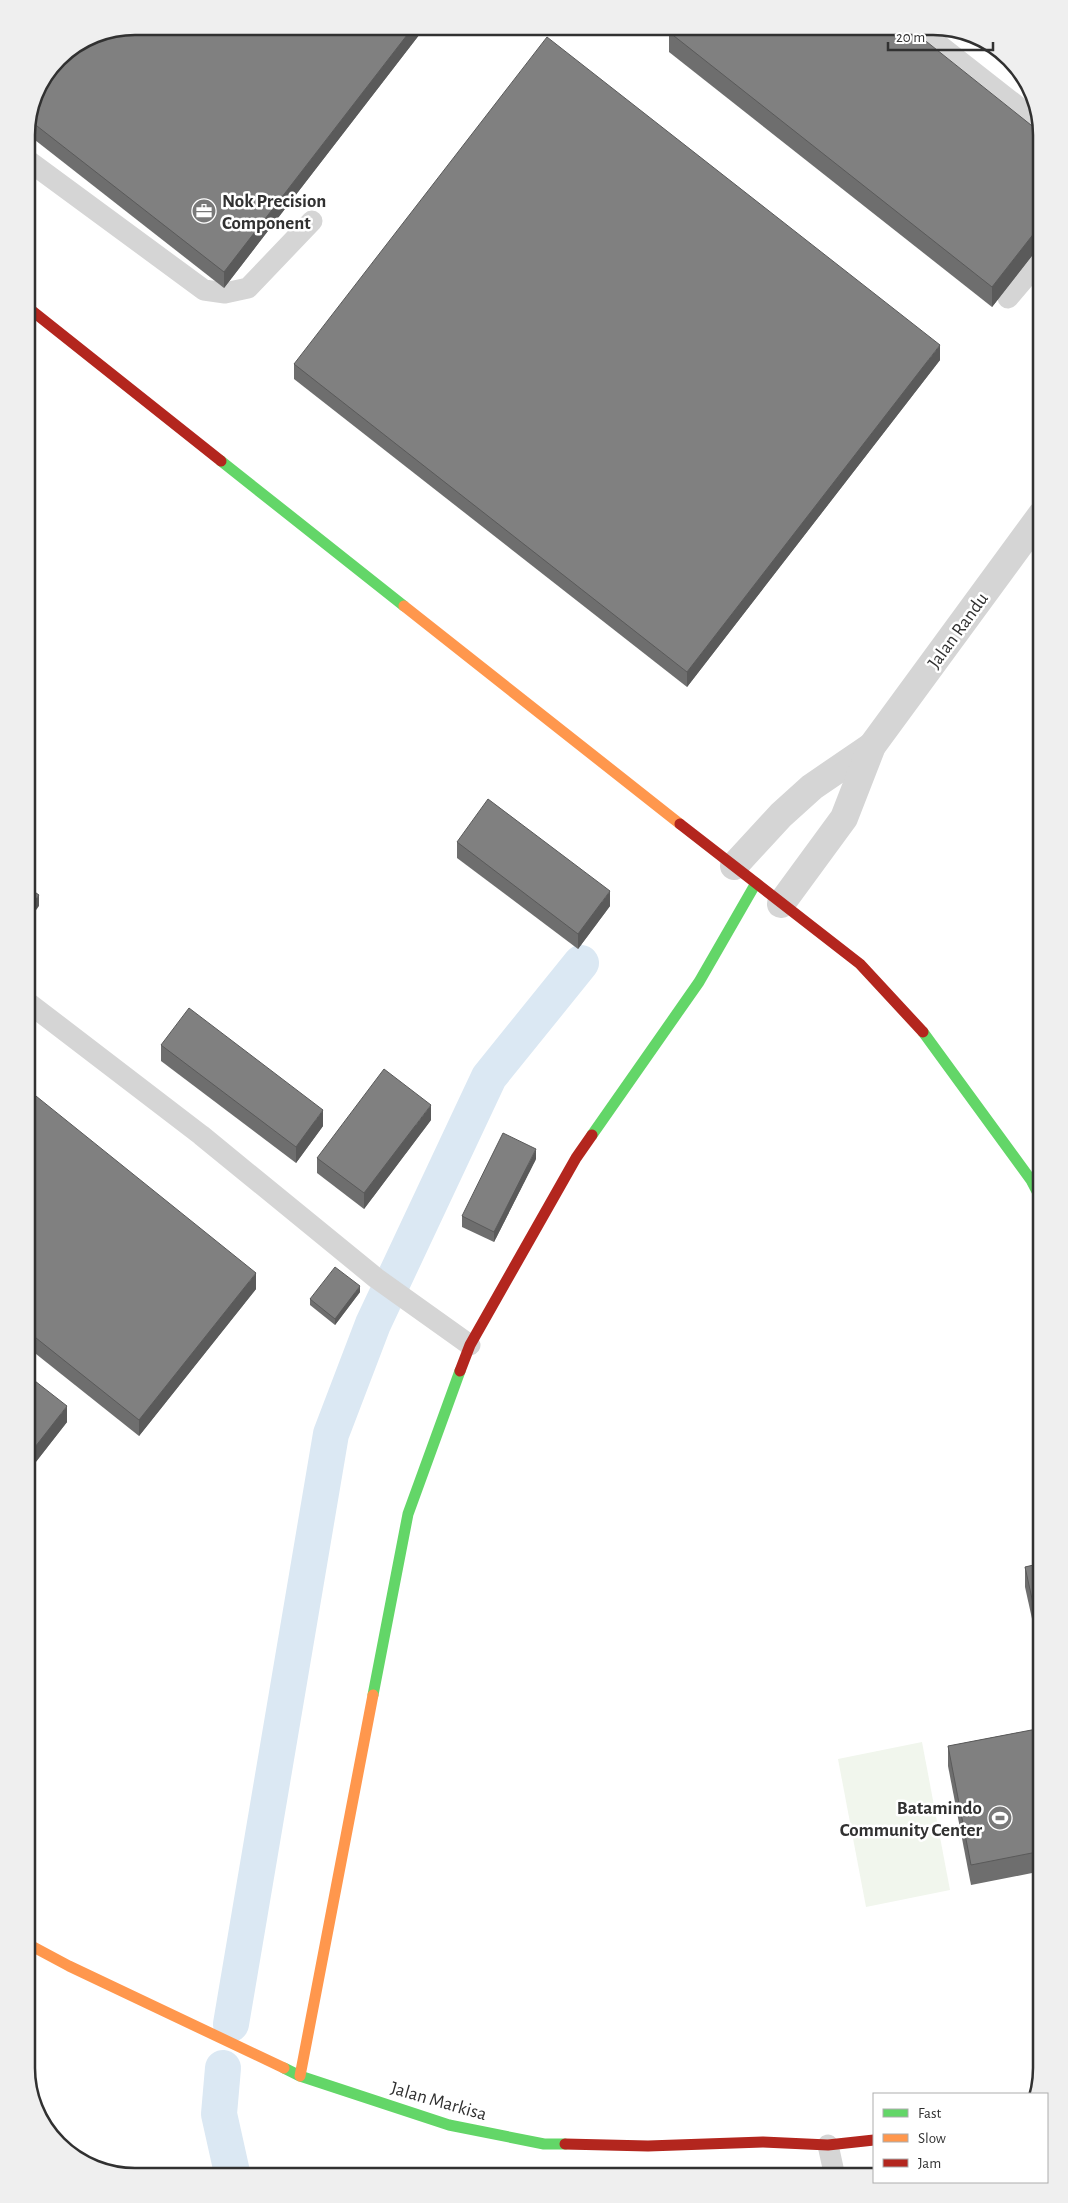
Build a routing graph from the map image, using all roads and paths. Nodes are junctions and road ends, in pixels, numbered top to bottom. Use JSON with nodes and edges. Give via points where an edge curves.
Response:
{"nodes":[{"id":1,"x":927,"y":35,"type":"edge"},
{"id":2,"x":1031,"y":117,"type":"edge"},
{"id":3,"x":35,"y":166,"type":"edge"},
{"id":4,"x":312,"y":221,"type":"dead end"},
{"id":5,"x":1033,"y":269,"type":"edge"},
{"id":6,"x":1008,"y":298,"type":"edge"},
{"id":7,"x":35,"y":313,"type":"edge"},
{"id":8,"x":1033,"y":526,"type":"edge"},
{"id":9,"x":872,"y":746,"type":"junction"},
{"id":10,"x":734,"y":866,"type":"junction"},
{"id":11,"x":756,"y":883,"type":"junction"},
{"id":12,"x":781,"y":904,"type":"junction"},
{"id":13,"x":35,"y":1008,"type":"edge"},
{"id":14,"x":1033,"y":1184,"type":"edge"},
{"id":15,"x":470,"y":1346,"type":"junction"},
{"id":16,"x":35,"y":1948,"type":"edge"},
{"id":17,"x":300,"y":2076,"type":"junction"},
{"id":18,"x":873,"y":2140,"type":"edge"},
{"id":19,"x":828,"y":2145,"type":"junction"},
{"id":20,"x":833,"y":2168,"type":"edge"}],
"edges":[{"from":1,"to":2,"type":"lane"},
{"from":3,"to":4,"type":"lane","via":[[204,290],[225,293],[248,288]]},
{"from":5,"to":6,"type":"lane"},
{"from":7,"to":10,"type":"street"},
{"from":8,"to":9,"type":"street","name":"Jalan Randu"},
{"from":9,"to":10,"type":"street","name":"Jalan Randu","via":[[812,787]]},
{"from":9,"to":12,"type":"street","name":"Jalan Randu","via":[[844,818]]},
{"from":10,"to":11,"type":"street"},
{"from":11,"to":12,"type":"street"},
{"from":11,"to":15,"type":"street","via":[[699,982],[576,1158]]},
{"from":12,"to":14,"type":"street","via":[[860,964],[926,1035]]},
{"from":13,"to":15,"type":"lane","via":[[201,1135],[376,1278]]},
{"from":15,"to":17,"type":"street","via":[[408,1514]]},
{"from":16,"to":17,"type":"street","name":"Jalan Markisa"},
{"from":17,"to":19,"type":"street","name":"Jalan Markisa","via":[[449,2124],[544,2144],[648,2146],[763,2142]]},
{"from":18,"to":19,"type":"street","name":"Jalan Markisa"},
{"from":19,"to":20,"type":"lane"}]}
